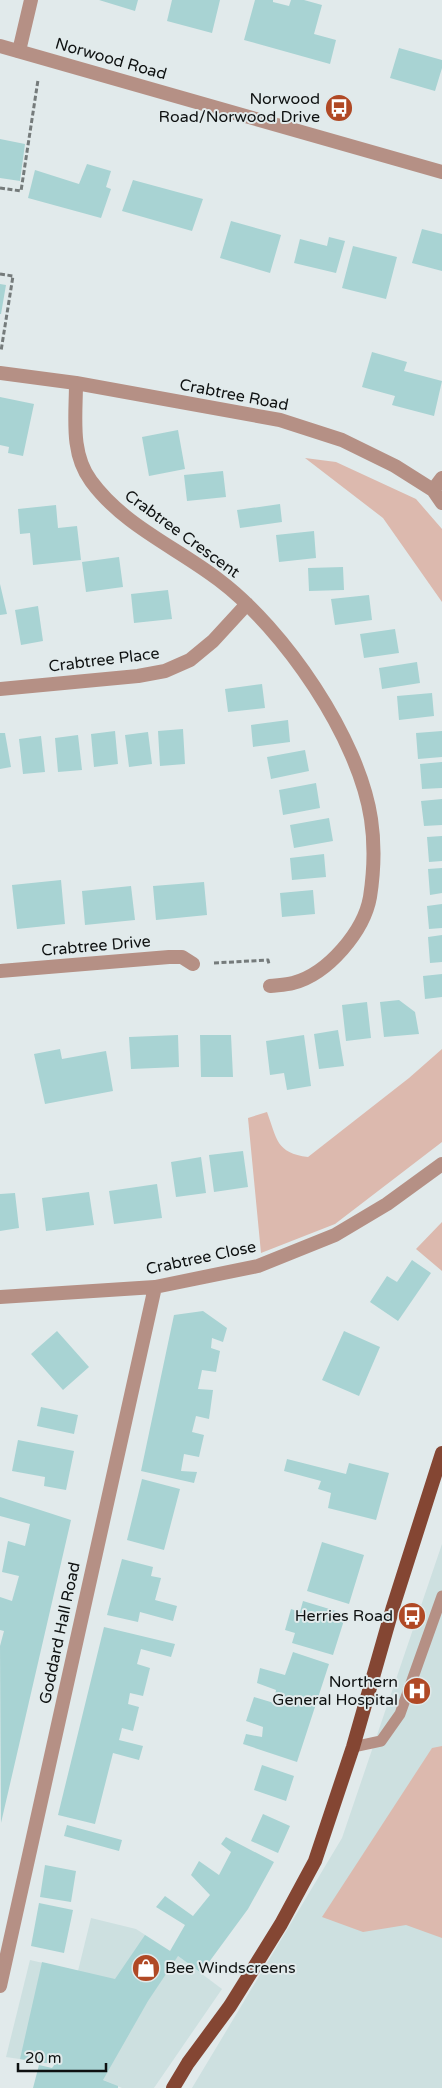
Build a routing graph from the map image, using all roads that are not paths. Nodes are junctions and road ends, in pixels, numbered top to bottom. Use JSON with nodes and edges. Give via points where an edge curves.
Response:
{"nodes":[{"id":1,"x":31,"y":0,"type":"edge"},
{"id":2,"x":0,"y":46,"type":"edge"},
{"id":3,"x":19,"y":51,"type":"junction"},
{"id":4,"x":442,"y":172,"type":"edge"},
{"id":5,"x":0,"y":373,"type":"edge"},
{"id":6,"x":76,"y":383,"type":"junction"},
{"id":7,"x":442,"y":478,"type":"edge"},
{"id":8,"x":433,"y":490,"type":"junction"},
{"id":9,"x":442,"y":503,"type":"edge"},
{"id":10,"x":247,"y":604,"type":"junction"},
{"id":11,"x":0,"y":689,"type":"edge"},
{"id":12,"x":193,"y":964,"type":"dead end"},
{"id":13,"x":0,"y":971,"type":"edge"},
{"id":14,"x":270,"y":986,"type":"dead end"},
{"id":15,"x":442,"y":1164,"type":"edge"},
{"id":16,"x":155,"y":1287,"type":"junction"},
{"id":17,"x":0,"y":1297,"type":"edge"},
{"id":18,"x":442,"y":1453,"type":"edge"},
{"id":19,"x":442,"y":1596,"type":"edge"},
{"id":20,"x":353,"y":1747,"type":"junction"},
{"id":21,"x":0,"y":1986,"type":"edge"},
{"id":22,"x":173,"y":2088,"type":"edge"}],
"edges":[{"from":1,"to":3,"type":"street"},
{"from":2,"to":3,"type":"street","name":"Norwood Road"},
{"from":3,"to":4,"type":"street","name":"Norwood Road"},
{"from":5,"to":6,"type":"street","name":"Crabtree Road"},
{"from":6,"to":8,"type":"street","name":"Crabtree Road","via":[[280,420],[342,440],[395,466]]},
{"from":6,"to":10,"type":"street","name":"Crabtree Crescent","via":[[78,458],[90,480],[112,507],[146,533],[199,565]]},
{"from":7,"to":8,"type":"street"},
{"from":8,"to":9,"type":"street","name":"Crabtree Road"},
{"from":10,"to":11,"type":"street","name":"Crabtree Place","via":[[213,641],[190,660],[165,671]]},
{"from":10,"to":14,"type":"street","name":"Crabtree Crescent","via":[[282,642],[339,729],[359,773],[371,819],[374,869],[368,909],[347,944],[323,968],[294,982]]},
{"from":12,"to":13,"type":"street","name":"Crabtree Drive","via":[[182,957],[169,957]]},
{"from":15,"to":16,"type":"street","name":"Crabtree Close","via":[[335,1236],[258,1266]]},
{"from":16,"to":17,"type":"street","name":"Crabtree Close"},
{"from":16,"to":21,"type":"street","name":"Goddard Hall Road"},
{"from":18,"to":20,"type":"main road"},
{"from":19,"to":20,"type":"lane","via":[[400,1714],[381,1741]]},
{"from":20,"to":22,"type":"main road","via":[[315,1861],[281,1924],[230,2006]]}]}
